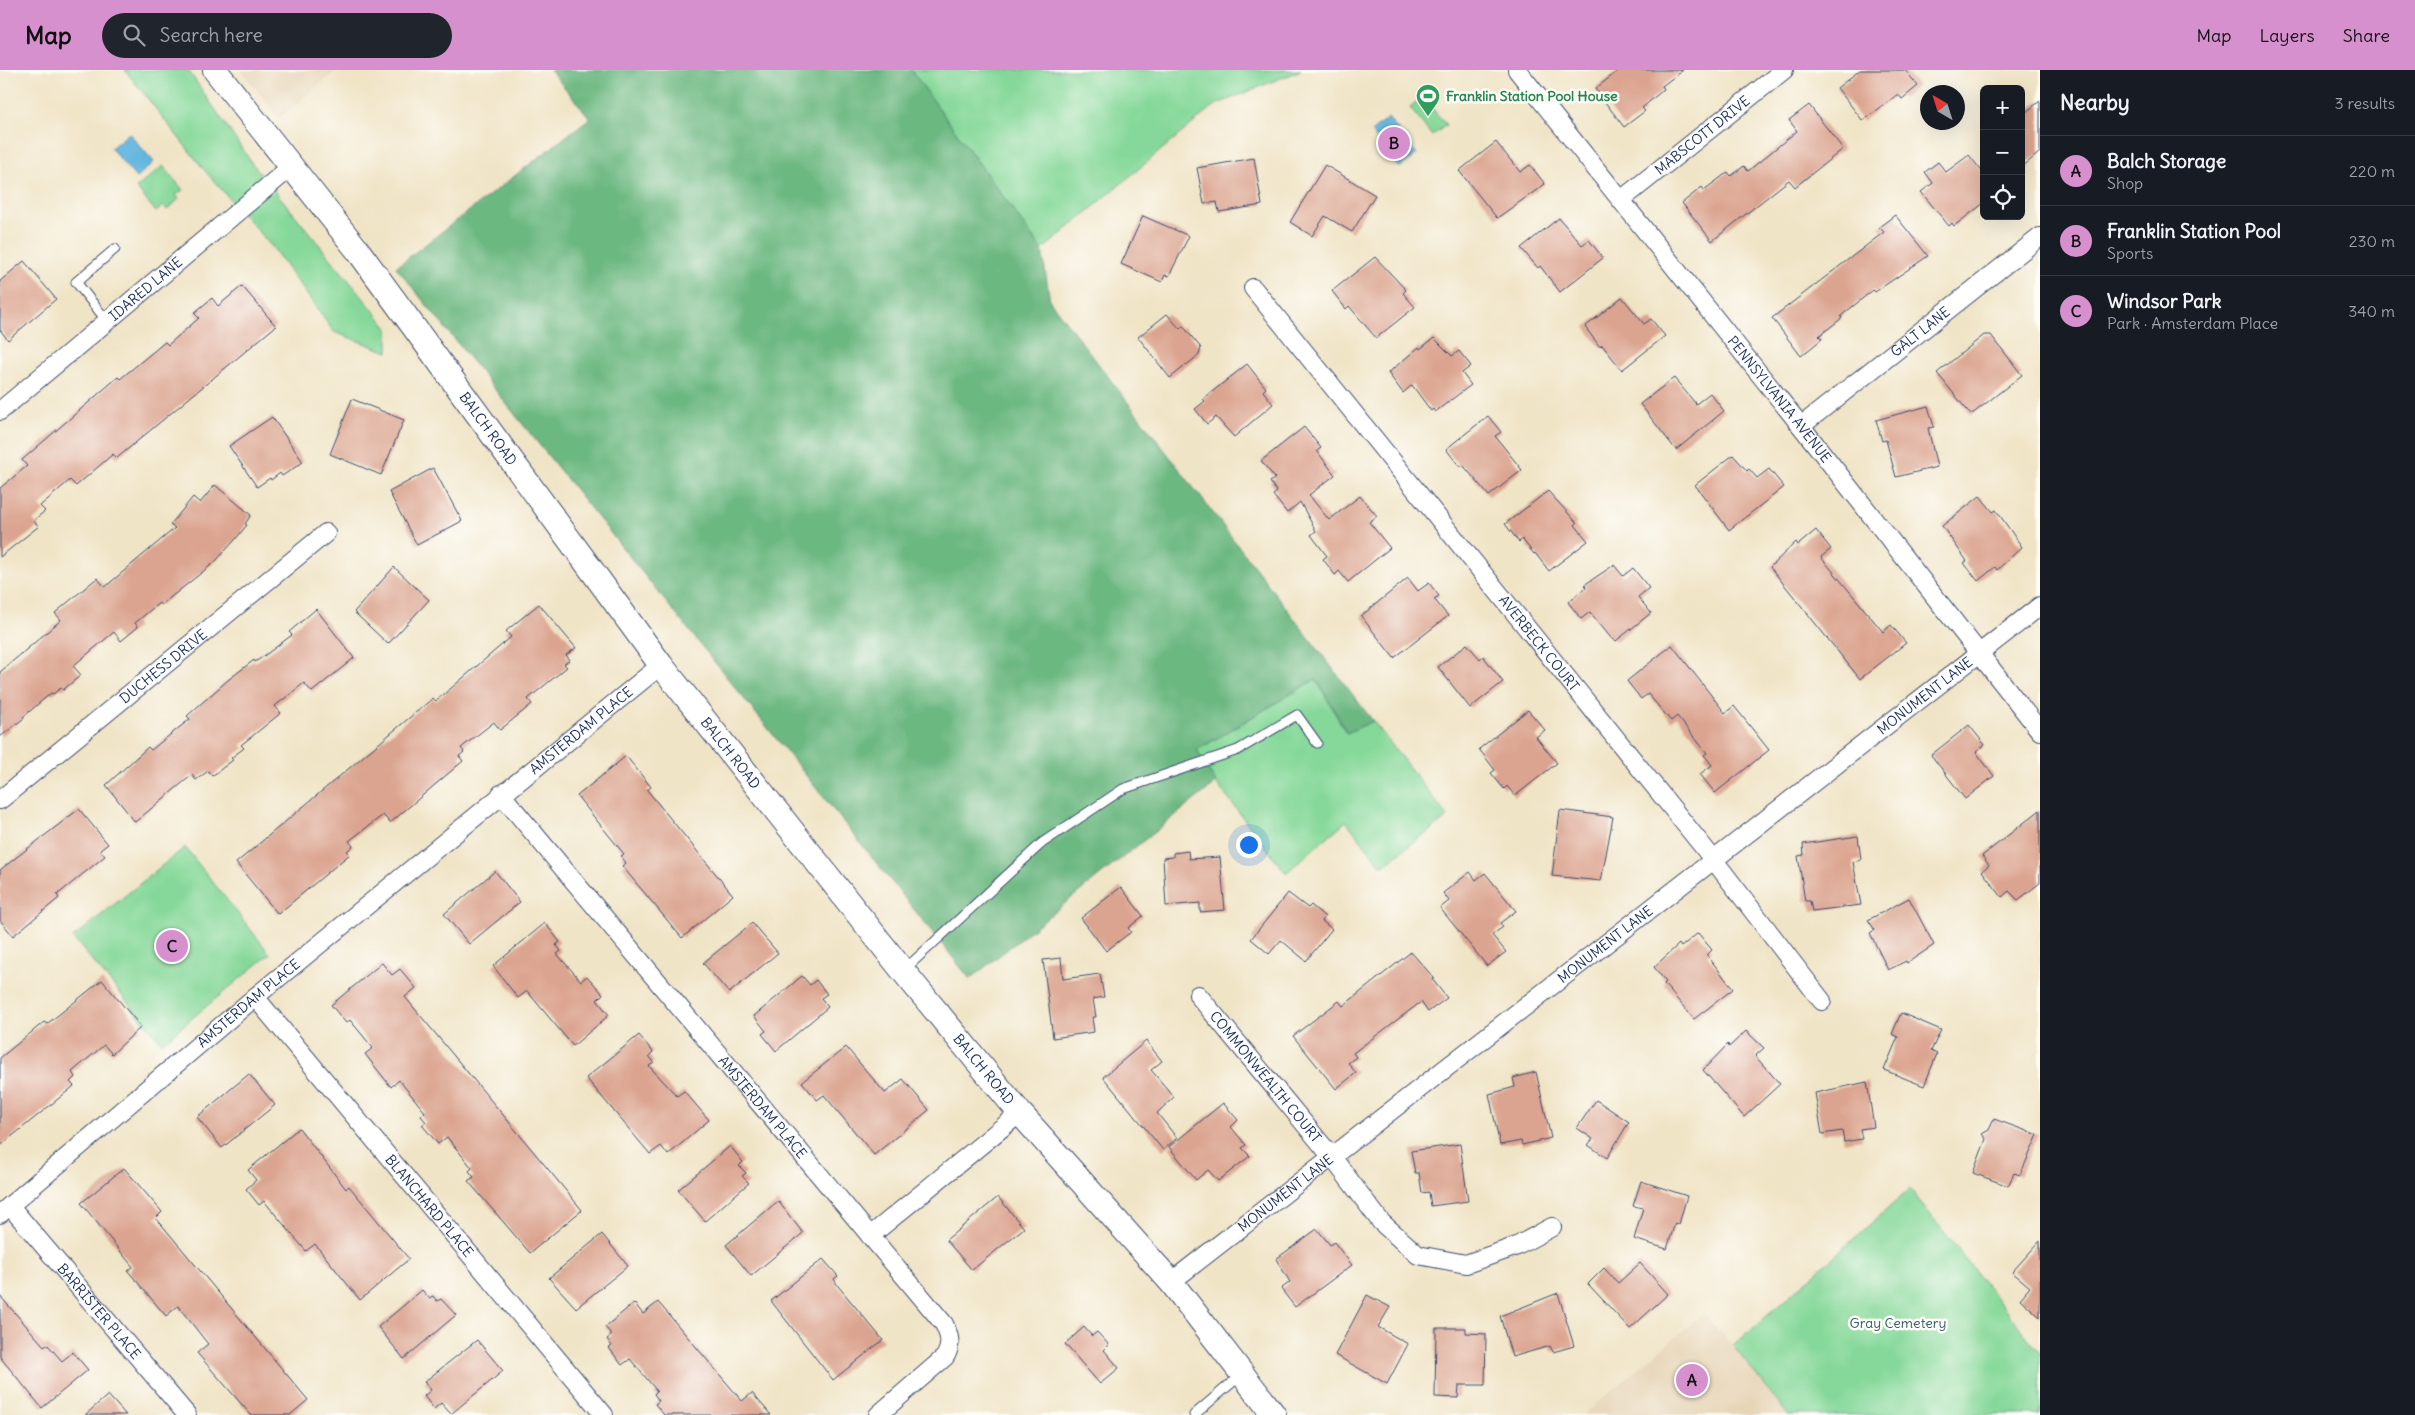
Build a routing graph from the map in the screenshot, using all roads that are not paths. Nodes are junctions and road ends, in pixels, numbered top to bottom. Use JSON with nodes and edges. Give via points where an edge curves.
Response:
{"nodes":[{"id":1,"x":215,"y":70,"type":"edge"},
{"id":2,"x":1517,"y":70,"type":"edge"},
{"id":3,"x":1784,"y":70,"type":"edge"},
{"id":4,"x":292,"y":166,"type":"junction"},
{"id":5,"x":1621,"y":200,"type":"junction"},
{"id":6,"x":2040,"y":237,"type":"edge"},
{"id":7,"x":115,"y":249,"type":"dead end"},
{"id":8,"x":1253,"y":288,"type":"dead end"},
{"id":9,"x":107,"y":321,"type":"junction"},
{"id":10,"x":0,"y":411,"type":"edge"},
{"id":11,"x":1802,"y":426,"type":"junction"},
{"id":12,"x":326,"y":533,"type":"dead end"},
{"id":13,"x":2040,"y":606,"type":"edge"},
{"id":14,"x":1981,"y":654,"type":"junction"},
{"id":15,"x":661,"y":665,"type":"junction"},
{"id":16,"x":2040,"y":731,"type":"edge"},
{"id":17,"x":1317,"y":743,"type":"dead end"},
{"id":18,"x":501,"y":794,"type":"junction"},
{"id":19,"x":0,"y":800,"type":"edge"},
{"id":20,"x":1713,"y":859,"type":"junction"},
{"id":21,"x":903,"y":971,"type":"junction"},
{"id":22,"x":1198,"y":995,"type":"dead end"},
{"id":23,"x":255,"y":997,"type":"junction"},
{"id":24,"x":1822,"y":1001,"type":"dead end"},
{"id":25,"x":1020,"y":1113,"type":"junction"},
{"id":26,"x":1332,"y":1157,"type":"junction"},
{"id":27,"x":5,"y":1210,"type":"edge"},
{"id":28,"x":1552,"y":1227,"type":"dead end"},
{"id":29,"x":870,"y":1236,"type":"junction"},
{"id":30,"x":1171,"y":1282,"type":"junction"},
{"id":31,"x":1242,"y":1374,"type":"junction"},
{"id":32,"x":187,"y":1415,"type":"edge"},
{"id":33,"x":604,"y":1415,"type":"edge"},
{"id":34,"x":878,"y":1415,"type":"edge"},
{"id":35,"x":1194,"y":1415,"type":"edge"},
{"id":36,"x":1274,"y":1415,"type":"edge"}],
"edges":[{"from":1,"to":4,"type":"street","name":"BALCH ROAD"},
{"from":2,"to":5,"type":"street","name":"PENNSYLVANIA AVENUE"},
{"from":3,"to":5,"type":"street","name":"MABSCOTT DRIVE"},
{"from":4,"to":9,"type":"street","name":"IDARED LANE"},
{"from":4,"to":15,"type":"street","name":"BALCH ROAD","via":[[359,252]]},
{"from":5,"to":11,"type":"street","name":"PENNSYLVANIA AVENUE"},
{"from":6,"to":11,"type":"street","name":"GALT LANE"},
{"from":7,"to":9,"type":"lane","via":[[76,282]]},
{"from":8,"to":20,"type":"street","name":"AVERBECK COURT"},
{"from":9,"to":10,"type":"street","name":"IDARED LANE"},
{"from":11,"to":14,"type":"street","name":"PENNSYLVANIA AVENUE"},
{"from":12,"to":19,"type":"street","name":"DUCHESS DRIVE"},
{"from":13,"to":14,"type":"street","name":"MONUMENT LANE"},
{"from":14,"to":16,"type":"street","name":"PENNSYLVANIA AVENUE"},
{"from":14,"to":20,"type":"street","name":"MONUMENT LANE"},
{"from":15,"to":18,"type":"street","name":"AMSTERDAM PLACE"},
{"from":15,"to":21,"type":"street","name":"BALCH ROAD"},
{"from":17,"to":21,"type":"lane","via":[[1297,715],[1238,750],[1122,789],[1042,843]]},
{"from":18,"to":23,"type":"street","name":"AMSTERDAM PLACE"},
{"from":18,"to":29,"type":"street","name":"AMSTERDAM PLACE"},
{"from":20,"to":24,"type":"street","name":"AVERBECK COURT"},
{"from":20,"to":26,"type":"street","name":"MONUMENT LANE"},
{"from":21,"to":25,"type":"street","name":"BALCH ROAD"},
{"from":22,"to":26,"type":"street","name":"COMMONWEALTH COURT"},
{"from":23,"to":27,"type":"street","name":"AMSTERDAM PLACE"},
{"from":23,"to":33,"type":"street","name":"BLANCHARD PLACE"},
{"from":25,"to":29,"type":"street"},
{"from":25,"to":30,"type":"street","name":"BALCH ROAD"},
{"from":26,"to":28,"type":"street","name":"COMMONWEALTH COURT","via":[[1381,1222],[1418,1255],[1466,1264],[1517,1246]]},
{"from":26,"to":30,"type":"street","name":"MONUMENT LANE"},
{"from":27,"to":32,"type":"street","name":"BARRISTER PLACE"},
{"from":29,"to":34,"type":"street","name":"AMSTERDAM PLACE","via":[[944,1324],[950,1336],[950,1348],[945,1357]]},
{"from":30,"to":31,"type":"street","name":"BALCH ROAD"},
{"from":31,"to":35,"type":"lane"},
{"from":31,"to":36,"type":"street","name":"BALCH ROAD"}]}
